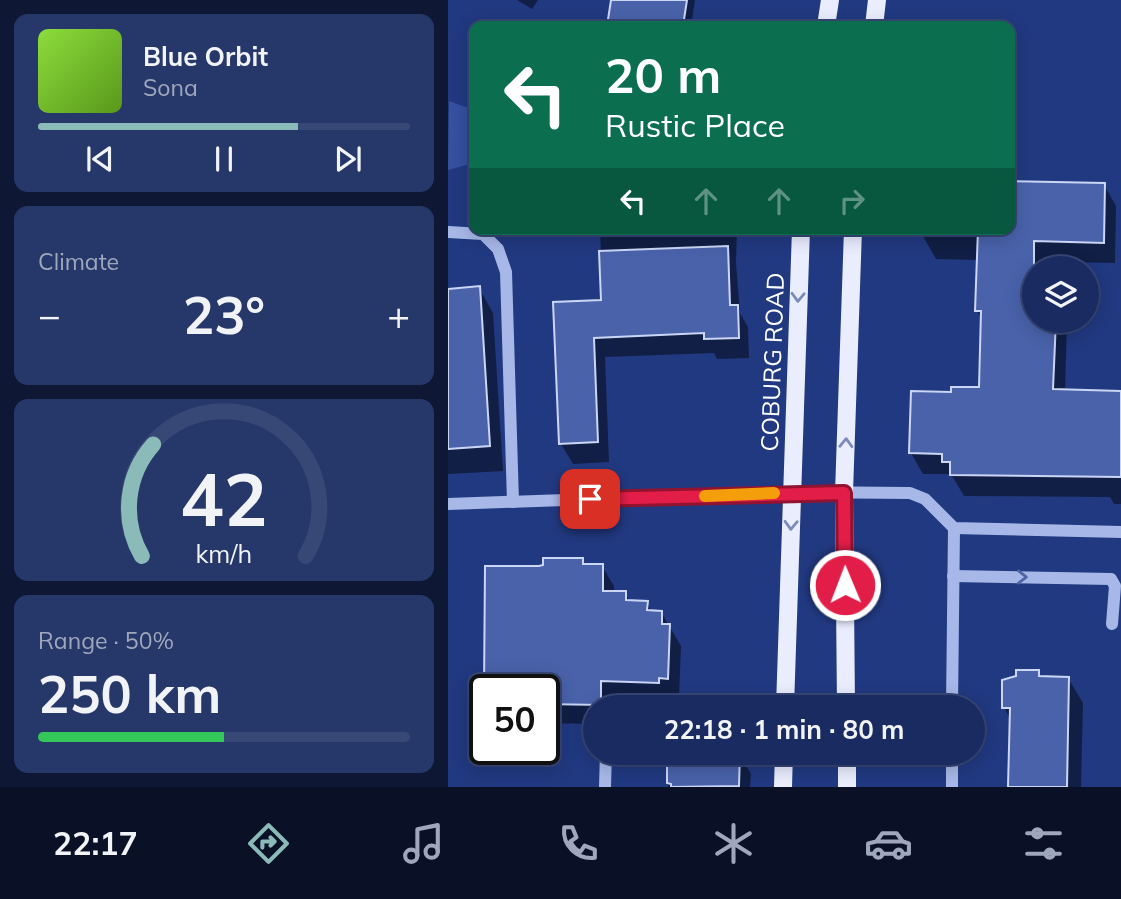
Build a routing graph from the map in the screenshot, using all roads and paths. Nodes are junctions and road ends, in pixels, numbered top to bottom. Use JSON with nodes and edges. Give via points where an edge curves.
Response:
{"nodes":[{"id":1,"x":830,"y":0,"type":"edge"},
{"id":2,"x":877,"y":0,"type":"edge"},
{"id":3,"x":827,"y":21,"type":"edge"},
{"id":4,"x":875,"y":21,"type":"edge"},
{"id":5,"x":448,"y":232,"type":"edge"},
{"id":6,"x":469,"y":233,"type":"edge"},
{"id":7,"x":484,"y":235,"type":"edge"},
{"id":8,"x":801,"y":235,"type":"edge"},
{"id":9,"x":853,"y":235,"type":"edge"},
{"id":10,"x":792,"y":492,"type":"junction"},
{"id":11,"x":844,"y":493,"type":"junction"},
{"id":12,"x":513,"y":502,"type":"junction"},
{"id":13,"x":448,"y":504,"type":"edge"},
{"id":14,"x":954,"y":528,"type":"junction"},
{"id":15,"x":1121,"y":532,"type":"edge"},
{"id":16,"x":953,"y":576,"type":"junction"},
{"id":17,"x":1112,"y":624,"type":"dead end"},
{"id":18,"x":785,"y":695,"type":"edge"},
{"id":19,"x":846,"y":695,"type":"edge"},
{"id":20,"x":952,"y":695,"type":"edge"},
{"id":21,"x":606,"y":765,"type":"edge"},
{"id":22,"x":784,"y":765,"type":"edge"},
{"id":23,"x":847,"y":765,"type":"edge"},
{"id":24,"x":952,"y":765,"type":"edge"},
{"id":25,"x":606,"y":787,"type":"edge"},
{"id":26,"x":783,"y":787,"type":"edge"},
{"id":27,"x":848,"y":787,"type":"edge"},
{"id":28,"x":952,"y":787,"type":"edge"}],
"edges":[{"from":1,"to":3,"type":"main road"},
{"from":2,"to":4,"type":"main road"},
{"from":5,"to":6,"type":"street"},
{"from":7,"to":12,"type":"street","via":[[498,249],[506,272]]},
{"from":8,"to":10,"type":"main road","name":"COBURG ROAD","one_way":true},
{"from":11,"to":9,"type":"main road","one_way":true},
{"from":10,"to":11,"type":"street"},
{"from":10,"to":12,"type":"street"},
{"from":10,"to":18,"type":"main road","name":"COBURG ROAD","one_way":true},
{"from":11,"to":14,"type":"street","via":[[918,495]]},
{"from":11,"to":19,"type":"main road"},
{"from":12,"to":13,"type":"street"},
{"from":14,"to":15,"type":"street"},
{"from":14,"to":16,"type":"street"},
{"from":16,"to":17,"type":"street","one_way":true,"via":[[1111,579],[1115,586]]},
{"from":16,"to":20,"type":"street"},
{"from":21,"to":25,"type":"street"},
{"from":22,"to":26,"type":"main road"},
{"from":23,"to":27,"type":"main road"},
{"from":24,"to":28,"type":"street"}]}
